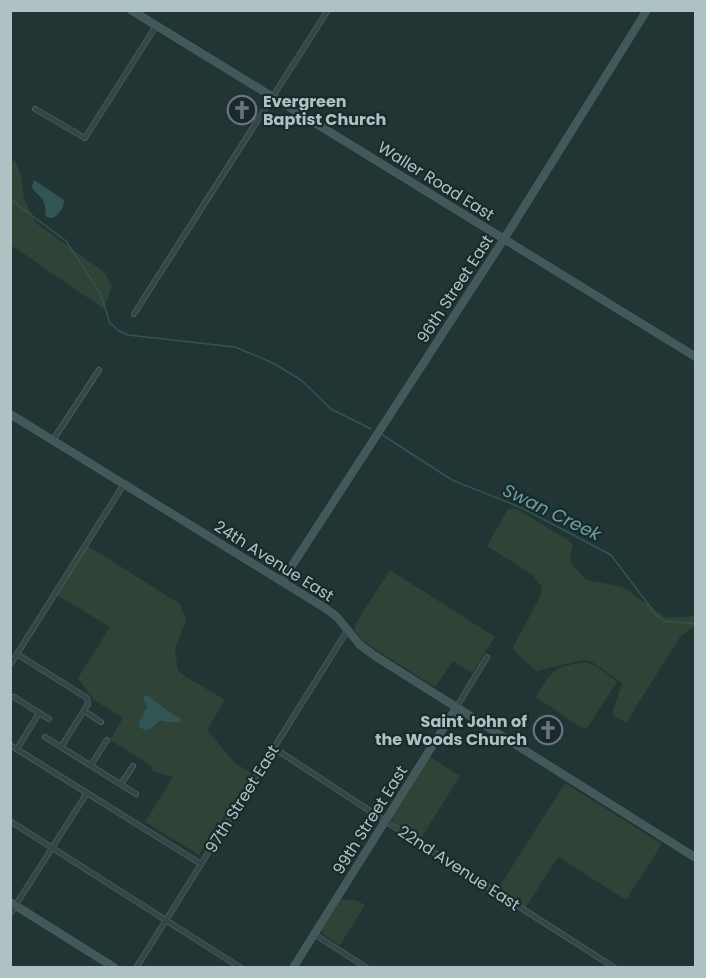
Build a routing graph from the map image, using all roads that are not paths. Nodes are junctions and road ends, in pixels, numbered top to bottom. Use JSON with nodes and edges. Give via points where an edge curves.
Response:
{"nodes":[{"id":1,"x":131,"y":10,"type":"edge"},
{"id":2,"x":328,"y":10,"type":"edge"},
{"id":3,"x":646,"y":10,"type":"edge"},
{"id":4,"x":156,"y":26,"type":"junction"},
{"id":5,"x":273,"y":97,"type":"junction"},
{"id":6,"x":35,"y":109,"type":"dead end"},
{"id":7,"x":504,"y":239,"type":"junction"},
{"id":8,"x":134,"y":314,"type":"dead end"},
{"id":9,"x":696,"y":357,"type":"edge"},
{"id":10,"x":99,"y":370,"type":"dead end"},
{"id":11,"x":10,"y":414,"type":"edge"},
{"id":12,"x":53,"y":440,"type":"junction"},
{"id":13,"x":124,"y":484,"type":"junction"},
{"id":14,"x":282,"y":581,"type":"junction"},
{"id":15,"x":347,"y":631,"type":"junction"},
{"id":16,"x":17,"y":654,"type":"junction"},
{"id":17,"x":487,"y":657,"type":"dead end"},
{"id":18,"x":10,"y":665,"type":"edge"},
{"id":19,"x":14,"y":697,"type":"dead end"},
{"id":20,"x":456,"y":708,"type":"junction"},
{"id":21,"x":84,"y":711,"type":"junction"},
{"id":22,"x":39,"y":713,"type":"junction"},
{"id":23,"x":49,"y":719,"type":"dead end"},
{"id":24,"x":102,"y":722,"type":"dead end"},
{"id":25,"x":45,"y":736,"type":"dead end"},
{"id":26,"x":107,"y":740,"type":"dead end"},
{"id":27,"x":10,"y":745,"type":"edge"},
{"id":28,"x":61,"y":747,"type":"junction"},
{"id":29,"x":274,"y":748,"type":"junction"},
{"id":30,"x":17,"y":749,"type":"junction"},
{"id":31,"x":91,"y":765,"type":"junction"},
{"id":32,"x":133,"y":766,"type":"dead end"},
{"id":33,"x":121,"y":784,"type":"junction"},
{"id":34,"x":87,"y":793,"type":"junction"},
{"id":35,"x":136,"y":794,"type":"dead end"},
{"id":36,"x":386,"y":820,"type":"junction"},
{"id":37,"x":10,"y":821,"type":"edge"},
{"id":38,"x":52,"y":848,"type":"junction"},
{"id":39,"x":696,"y":858,"type":"edge"},
{"id":40,"x":201,"y":864,"type":"junction"},
{"id":41,"x":13,"y":904,"type":"edge"},
{"id":42,"x":10,"y":914,"type":"edge"},
{"id":43,"x":166,"y":920,"type":"junction"},
{"id":44,"x":314,"y":934,"type":"junction"},
{"id":45,"x":115,"y":968,"type":"edge"},
{"id":46,"x":136,"y":968,"type":"edge"},
{"id":47,"x":241,"y":968,"type":"edge"},
{"id":48,"x":293,"y":968,"type":"edge"},
{"id":49,"x":367,"y":968,"type":"edge"},
{"id":50,"x":615,"y":968,"type":"edge"}],
"edges":[{"from":1,"to":4,"type":"street","name":"Waller Road East"},
{"from":2,"to":5,"type":"street"},
{"from":3,"to":7,"type":"street","name":"96th Street East"},
{"from":4,"to":5,"type":"street","name":"Waller Road East"},
{"from":4,"to":6,"type":"street","via":[[85,138]]},
{"from":5,"to":7,"type":"street","name":"Waller Road East"},
{"from":5,"to":8,"type":"street"},
{"from":7,"to":9,"type":"street","name":"Waller Road East"},
{"from":7,"to":14,"type":"street","name":"96th Street East"},
{"from":10,"to":12,"type":"street"},
{"from":11,"to":12,"type":"street","name":"24th Avenue East"},
{"from":12,"to":13,"type":"street","name":"24th Avenue East"},
{"from":13,"to":14,"type":"street","name":"24th Avenue East"},
{"from":13,"to":16,"type":"street"},
{"from":14,"to":15,"type":"street","name":"24th Avenue East","via":[[337,617]]},
{"from":15,"to":20,"type":"street","name":"24th Avenue East","via":[[364,649]]},
{"from":15,"to":29,"type":"street","name":"97th Street East"},
{"from":16,"to":18,"type":"street"},
{"from":16,"to":21,"type":"street","via":[[85,696],[88,704]]},
{"from":17,"to":20,"type":"street","name":"99th Street East"},
{"from":19,"to":22,"type":"street"},
{"from":20,"to":36,"type":"street","name":"99th Street East"},
{"from":20,"to":39,"type":"street","name":"24th Avenue East"},
{"from":21,"to":24,"type":"street"},
{"from":21,"to":28,"type":"street"},
{"from":22,"to":23,"type":"street"},
{"from":22,"to":30,"type":"street"},
{"from":25,"to":28,"type":"street"},
{"from":26,"to":31,"type":"street"},
{"from":27,"to":30,"type":"street"},
{"from":28,"to":31,"type":"street"},
{"from":29,"to":36,"type":"street","name":"22nd Avenue East"},
{"from":29,"to":40,"type":"street","name":"97th Street East"},
{"from":30,"to":34,"type":"street"},
{"from":31,"to":33,"type":"street"},
{"from":32,"to":33,"type":"street"},
{"from":33,"to":35,"type":"street"},
{"from":34,"to":38,"type":"street"},
{"from":34,"to":40,"type":"street"},
{"from":36,"to":44,"type":"street","name":"99th Street East"},
{"from":36,"to":50,"type":"street","name":"22nd Avenue East"},
{"from":37,"to":38,"type":"street"},
{"from":38,"to":41,"type":"street"},
{"from":38,"to":43,"type":"street"},
{"from":40,"to":43,"type":"street","name":"97th Street East"},
{"from":41,"to":42,"type":"street"},
{"from":41,"to":45,"type":"street"},
{"from":43,"to":46,"type":"street","name":"97th Street East"},
{"from":43,"to":47,"type":"street"},
{"from":44,"to":48,"type":"street","name":"99th Street East"},
{"from":44,"to":49,"type":"street"}]}
